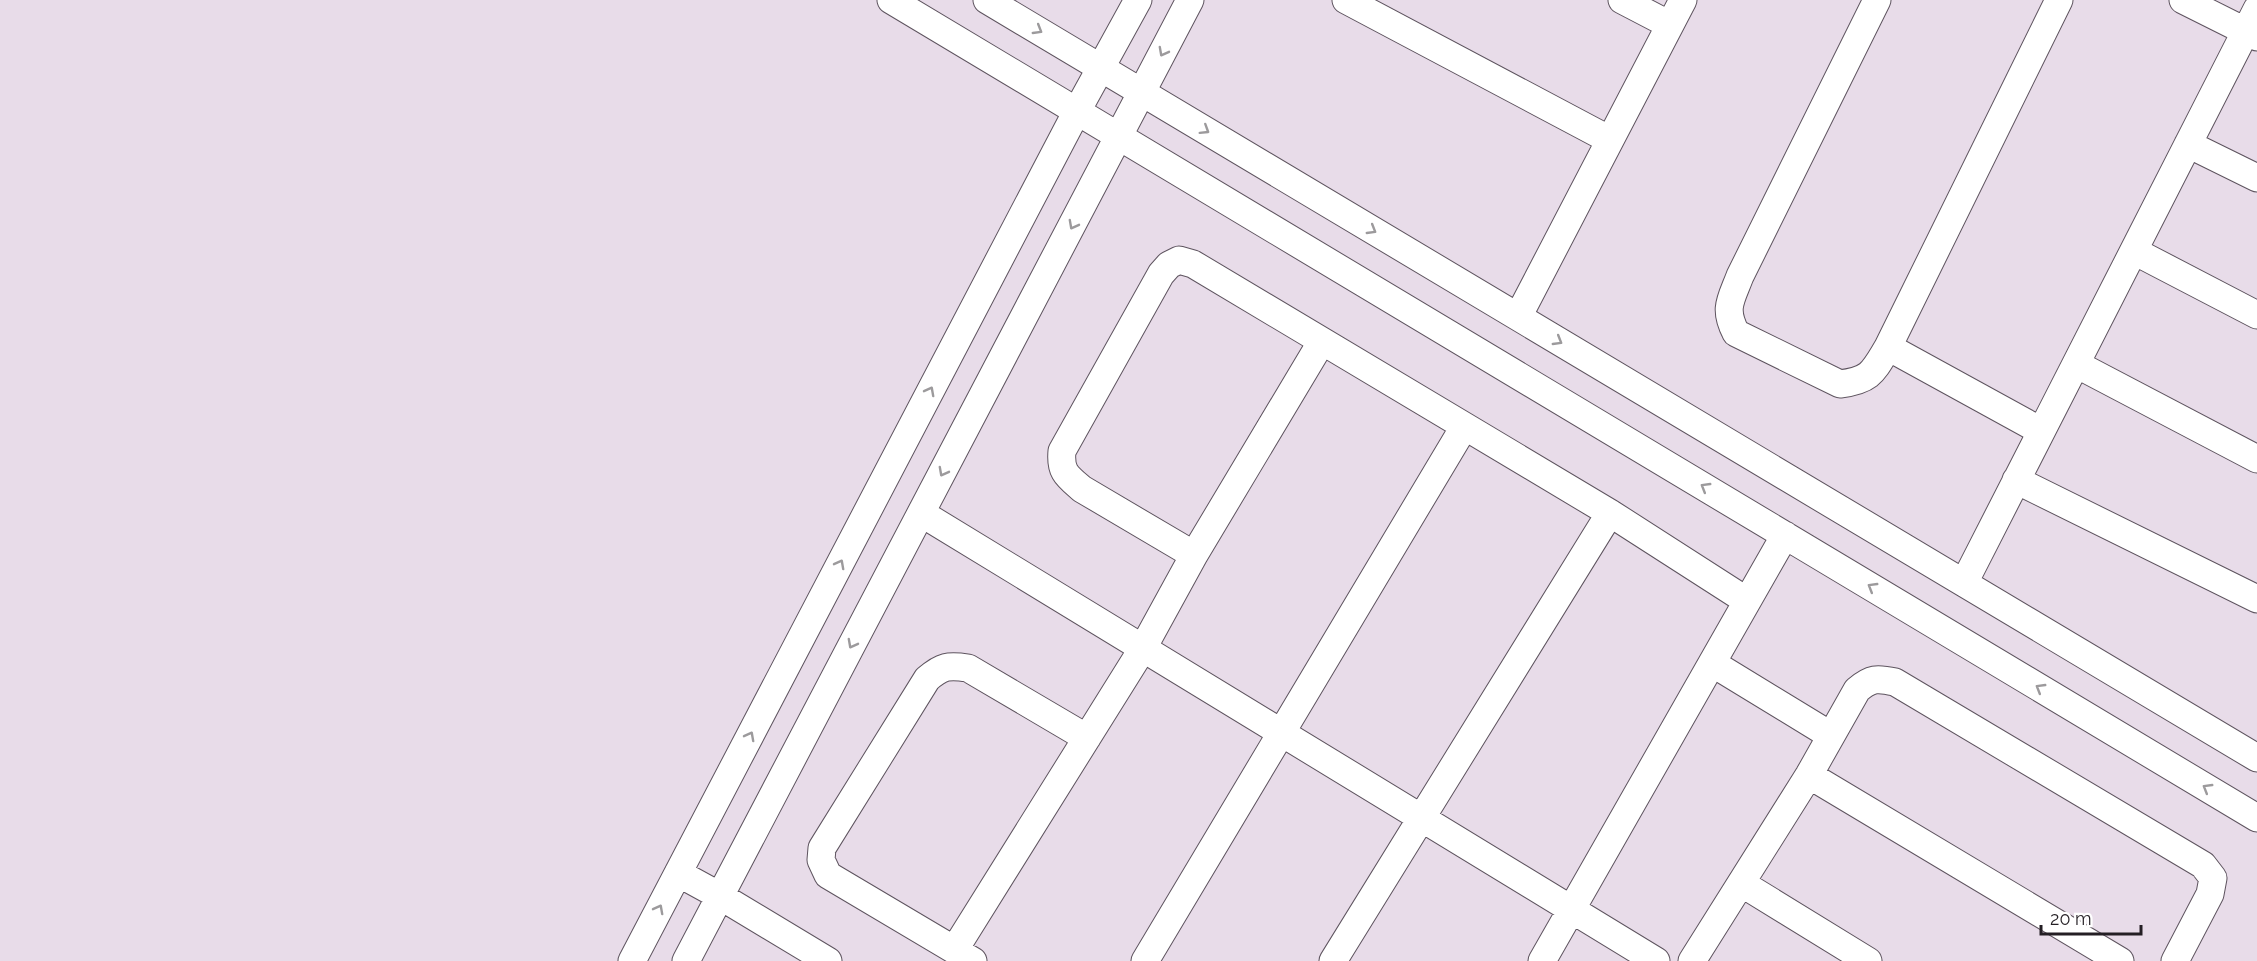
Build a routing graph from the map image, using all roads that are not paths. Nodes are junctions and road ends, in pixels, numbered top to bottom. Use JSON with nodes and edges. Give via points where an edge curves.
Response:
{"nodes":[{"id":1,"x":891,"y":0,"type":"edge"},
{"id":2,"x":987,"y":0,"type":"edge"},
{"id":3,"x":1138,"y":0,"type":"edge"},
{"id":4,"x":1190,"y":0,"type":"edge"},
{"id":5,"x":1346,"y":0,"type":"edge"},
{"id":6,"x":1622,"y":0,"type":"edge"},
{"id":7,"x":1683,"y":0,"type":"edge"},
{"id":8,"x":1877,"y":0,"type":"edge"},
{"id":9,"x":2059,"y":0,"type":"edge"},
{"id":10,"x":2183,"y":0,"type":"edge"},
{"id":11,"x":1670,"y":25,"type":"junction"},
{"id":12,"x":2253,"y":26,"type":"edge"},
{"id":13,"x":1102,"y":68,"type":"junction"},
{"id":14,"x":1142,"y":91,"type":"junction"},
{"id":15,"x":1077,"y":111,"type":"junction"},
{"id":16,"x":1119,"y":136,"type":"junction"},
{"id":17,"x":1610,"y":140,"type":"junction"},
{"id":18,"x":2188,"y":144,"type":"junction"},
{"id":19,"x":2257,"y":178,"type":"edge"},
{"id":20,"x":2134,"y":251,"type":"junction"},
{"id":21,"x":2257,"y":315,"type":"edge"},
{"id":22,"x":1518,"y":317,"type":"junction"},
{"id":23,"x":1322,"y":341,"type":"junction"},
{"id":24,"x":1888,"y":347,"type":"junction"},
{"id":25,"x":2076,"y":364,"type":"junction"},
{"id":26,"x":1464,"y":427,"type":"junction"},
{"id":27,"x":2041,"y":430,"type":"junction"},
{"id":28,"x":2257,"y":459,"type":"edge"},
{"id":29,"x":2016,"y":480,"type":"junction"},
{"id":30,"x":921,"y":513,"type":"junction"},
{"id":31,"x":1610,"y":513,"type":"junction"},
{"id":32,"x":1785,"y":535,"type":"junction"},
{"id":33,"x":1194,"y":555,"type":"junction"},
{"id":34,"x":1964,"y":583,"type":"junction"},
{"id":35,"x":2257,"y":599,"type":"edge"},
{"id":36,"x":1747,"y":601,"type":"junction"},
{"id":37,"x":1143,"y":648,"type":"junction"},
{"id":38,"x":1712,"y":663,"type":"junction"},
{"id":39,"x":1282,"y":733,"type":"junction"},
{"id":40,"x":1830,"y":735,"type":"junction"},
{"id":41,"x":1087,"y":738,"type":"junction"},
{"id":42,"x":2257,"y":758,"type":"edge"},
{"id":43,"x":1809,"y":775,"type":"junction"},
{"id":44,"x":1423,"y":818,"type":"junction"},
{"id":45,"x":2257,"y":818,"type":"edge"},
{"id":46,"x":678,"y":873,"type":"junction"},
{"id":47,"x":1741,"y":883,"type":"junction"},
{"id":48,"x":720,"y":896,"type":"junction"},
{"id":49,"x":1572,"y":909,"type":"junction"},
{"id":50,"x":964,"y":955,"type":"edge"},
{"id":51,"x":632,"y":961,"type":"edge"},
{"id":52,"x":686,"y":961,"type":"edge"},
{"id":53,"x":828,"y":961,"type":"edge"},
{"id":54,"x":1145,"y":961,"type":"edge"},
{"id":55,"x":1333,"y":961,"type":"edge"},
{"id":56,"x":1542,"y":961,"type":"edge"},
{"id":57,"x":1656,"y":961,"type":"edge"},
{"id":58,"x":1692,"y":961,"type":"edge"},
{"id":59,"x":1868,"y":961,"type":"edge"},
{"id":60,"x":2120,"y":961,"type":"edge"},
{"id":61,"x":2175,"y":961,"type":"edge"}],
"edges":[{"from":1,"to":15,"type":"street"},
{"from":2,"to":13,"type":"street","one_way":true},
{"from":3,"to":13,"type":"street"},
{"from":4,"to":14,"type":"street","one_way":true},
{"from":5,"to":17,"type":"street"},
{"from":6,"to":11,"type":"street"},
{"from":7,"to":11,"type":"street"},
{"from":8,"to":24,"type":"street","via":[[1740,276],[1728,317],[1736,333],[1840,384],[1857,382],[1872,373]]},
{"from":9,"to":24,"type":"street"},
{"from":10,"to":12,"type":"street"},
{"from":11,"to":17,"type":"street"},
{"from":12,"to":18,"type":"street"},
{"from":13,"to":14,"type":"street"},
{"from":13,"to":15,"type":"street"},
{"from":14,"to":16,"type":"street"},
{"from":14,"to":22,"type":"street","one_way":true},
{"from":15,"to":16,"type":"street"},
{"from":46,"to":15,"type":"street","one_way":true},
{"from":16,"to":30,"type":"street","one_way":true},
{"from":32,"to":16,"type":"street","one_way":true},
{"from":17,"to":22,"type":"street"},
{"from":18,"to":19,"type":"street"},
{"from":18,"to":20,"type":"street"},
{"from":20,"to":21,"type":"street"},
{"from":20,"to":25,"type":"street"},
{"from":22,"to":34,"type":"street","one_way":true},
{"from":23,"to":26,"type":"street"},
{"from":23,"to":33,"type":"street"},
{"from":23,"to":33,"type":"street","via":[[1193,264],[1179,260],[1161,274],[1062,451],[1061,465],[1082,489]]},
{"from":24,"to":27,"type":"street"},
{"from":25,"to":27,"type":"street"},
{"from":25,"to":28,"type":"street"},
{"from":26,"to":31,"type":"street"},
{"from":26,"to":39,"type":"street"},
{"from":27,"to":29,"type":"street"},
{"from":29,"to":34,"type":"street"},
{"from":29,"to":35,"type":"street"},
{"from":30,"to":37,"type":"street"},
{"from":30,"to":48,"type":"street","one_way":true},
{"from":31,"to":36,"type":"street"},
{"from":31,"to":44,"type":"street"},
{"from":32,"to":36,"type":"street"},
{"from":45,"to":32,"type":"street","one_way":true},
{"from":33,"to":37,"type":"street"},
{"from":34,"to":42,"type":"street"},
{"from":36,"to":38,"type":"street"},
{"from":37,"to":39,"type":"street"},
{"from":37,"to":41,"type":"street"},
{"from":38,"to":40,"type":"street"},
{"from":38,"to":49,"type":"street"},
{"from":39,"to":44,"type":"street"},
{"from":39,"to":54,"type":"street"},
{"from":40,"to":43,"type":"street"},
{"from":40,"to":61,"type":"street","via":[[1857,690],[1868,680],[1895,682],[2203,865],[2213,878],[2211,894]]},
{"from":41,"to":50,"type":"street"},
{"from":41,"to":50,"type":"street","via":[[968,668],[940,668],[927,679],[822,848],[821,860],[828,875]]},
{"from":43,"to":47,"type":"street"},
{"from":43,"to":60,"type":"street"},
{"from":44,"to":49,"type":"street"},
{"from":44,"to":55,"type":"street"},
{"from":46,"to":48,"type":"street"},
{"from":51,"to":46,"type":"street","one_way":true},
{"from":47,"to":58,"type":"street"},
{"from":47,"to":59,"type":"street"},
{"from":48,"to":52,"type":"street"},
{"from":48,"to":53,"type":"street"},
{"from":49,"to":56,"type":"street"},
{"from":49,"to":57,"type":"street"}]}
